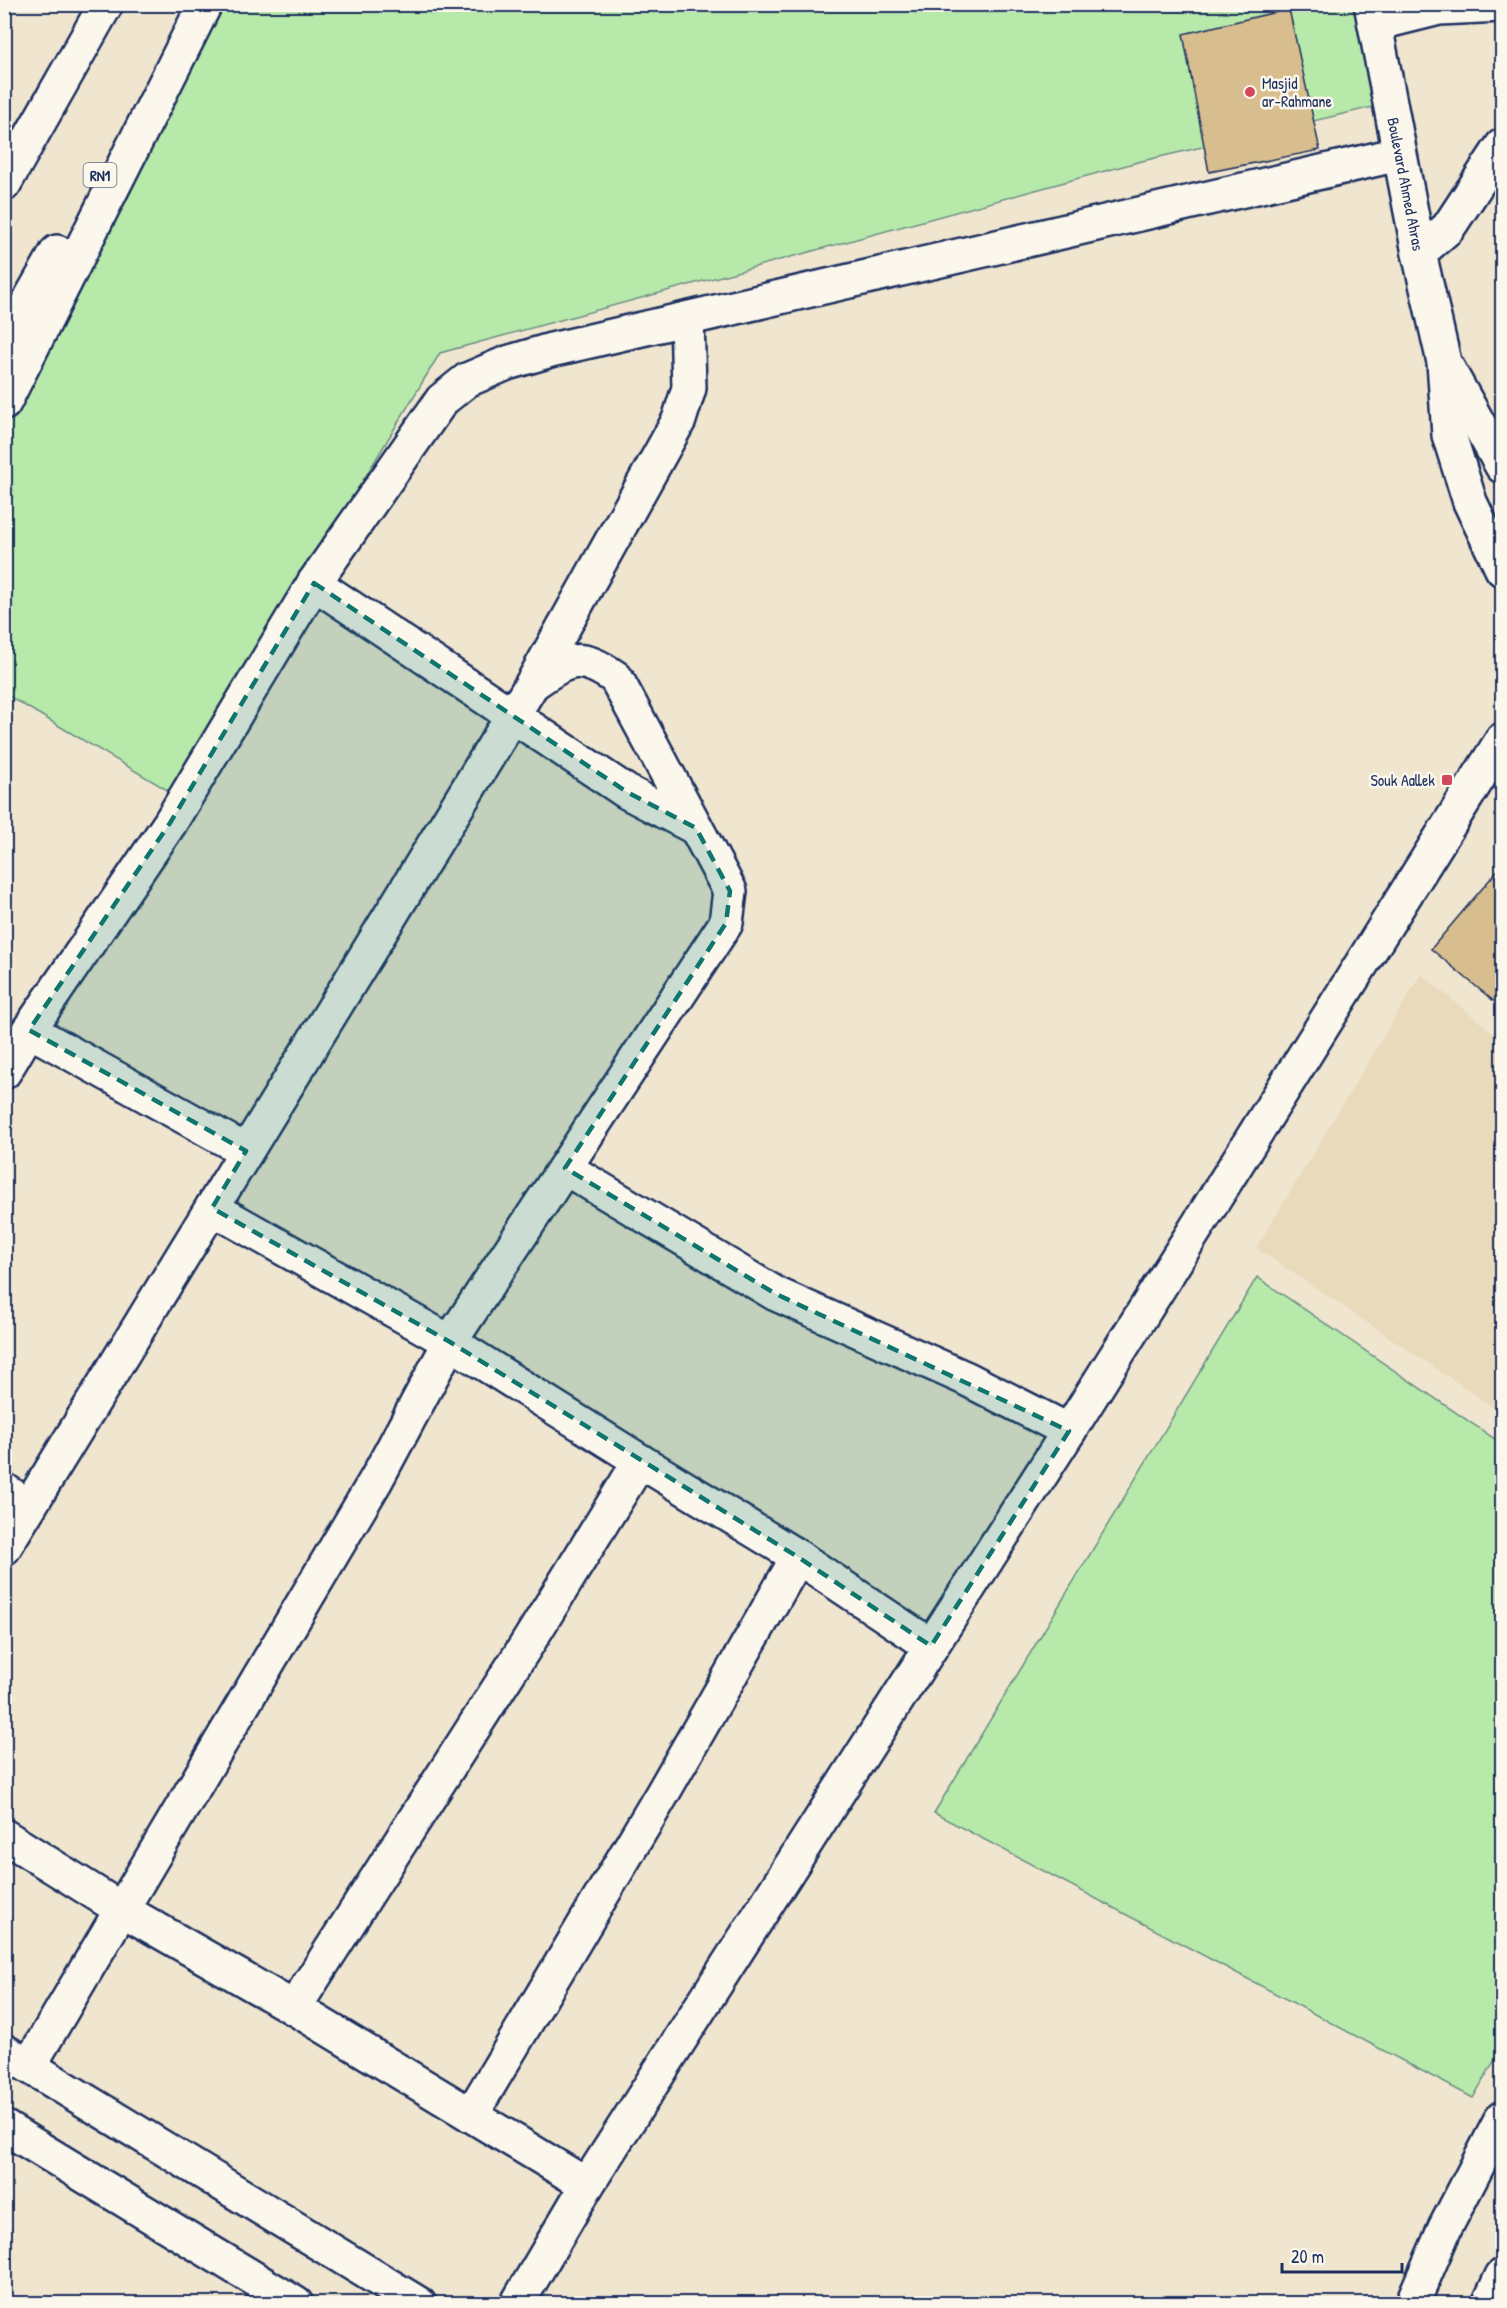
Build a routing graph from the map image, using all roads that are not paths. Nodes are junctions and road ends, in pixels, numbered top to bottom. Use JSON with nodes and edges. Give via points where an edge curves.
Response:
{"nodes":[{"id":1,"x":106,"y":4,"type":"edge"},
{"id":2,"x":196,"y":4,"type":"edge"},
{"id":3,"x":205,"y":4,"type":"edge"},
{"id":4,"x":1503,"y":5,"type":"edge"},
{"id":5,"x":1373,"y":14,"type":"edge"},
{"id":6,"x":1503,"y":146,"type":"edge"},
{"id":7,"x":1399,"y":154,"type":"junction"},
{"id":8,"x":4,"y":184,"type":"edge"},
{"id":9,"x":1419,"y":253,"type":"junction"},
{"id":10,"x":687,"y":319,"type":"junction"},
{"id":11,"x":4,"y":345,"type":"edge"},
{"id":12,"x":1444,"y":362,"type":"junction"},
{"id":13,"x":4,"y":402,"type":"edge"},
{"id":14,"x":1503,"y":466,"type":"edge"},
{"id":15,"x":1503,"y":569,"type":"edge"},
{"id":16,"x":314,"y":583,"type":"junction"},
{"id":17,"x":532,"y":684,"type":"junction"},
{"id":18,"x":513,"y":716,"type":"junction"},
{"id":19,"x":1503,"y":740,"type":"edge"},
{"id":20,"x":696,"y":828,"type":"junction"},
{"id":21,"x":29,"y":1030,"type":"junction"},
{"id":22,"x":4,"y":1072,"type":"edge"},
{"id":23,"x":246,"y":1151,"type":"junction"},
{"id":24,"x":565,"y":1168,"type":"junction"},
{"id":25,"x":212,"y":1208,"type":"junction"},
{"id":26,"x":450,"y":1342,"type":"junction"},
{"id":27,"x":1069,"y":1431,"type":"junction"},
{"id":28,"x":640,"y":1461,"type":"junction"},
{"id":29,"x":17,"y":1499,"type":"edge"},
{"id":30,"x":4,"y":1548,"type":"edge"},
{"id":31,"x":798,"y":1557,"type":"junction"},
{"id":32,"x":932,"y":1646,"type":"junction"},
{"id":33,"x":4,"y":1836,"type":"edge"},
{"id":34,"x":121,"y":1909,"type":"junction"},
{"id":35,"x":294,"y":2008,"type":"junction"},
{"id":36,"x":17,"y":2059,"type":"edge"},
{"id":37,"x":471,"y":2115,"type":"junction"},
{"id":38,"x":1503,"y":2118,"type":"edge"},
{"id":39,"x":4,"y":2127,"type":"edge"},
{"id":40,"x":587,"y":2185,"type":"junction"},
{"id":41,"x":1503,"y":2276,"type":"edge"},
{"id":42,"x":296,"y":2304,"type":"edge"},
{"id":43,"x":419,"y":2304,"type":"edge"},
{"id":44,"x":517,"y":2304,"type":"edge"},
{"id":45,"x":1412,"y":2304,"type":"edge"},
{"id":46,"x":1489,"y":2304,"type":"edge"}],
"edges":[{"from":1,"to":8,"type":"main road"},
{"from":2,"to":11,"type":"main road","number":"RN1"},
{"from":3,"to":13,"type":"main road"},
{"from":4,"to":5,"type":"main road"},
{"from":5,"to":7,"type":"main road","name":"Boulevard Ahmed Ahras"},
{"from":6,"to":9,"type":"main road","via":[[1448,228]]},
{"from":7,"to":9,"type":"main road","name":"Boulevard Ahmed Ahras"},
{"from":7,"to":10,"type":"main road"},
{"from":9,"to":12,"type":"main road","name":"Boulevard Ahmed Ahras"},
{"from":10,"to":16,"type":"main road","via":[[551,350],[467,380],[442,400]]},
{"from":10,"to":17,"type":"main road","via":[[689,388],[679,420]]},
{"from":12,"to":14,"type":"main road","name":"Boulevard Ahmed Ahras"},
{"from":12,"to":15,"type":"main road","name":"Boulevard Ahmed Ahras","via":[[1449,435],[1470,502]]},
{"from":16,"to":18,"type":"main road"},
{"from":16,"to":21,"type":"main road","via":[[170,823]]},
{"from":17,"to":18,"type":"main road"},
{"from":17,"to":20,"type":"main road","via":[[561,664],[581,660],[616,678]]},
{"from":18,"to":20,"type":"main road","via":[[627,792]]},
{"from":18,"to":23,"type":"main road"},
{"from":19,"to":27,"type":"main road"},
{"from":20,"to":24,"type":"main road","via":[[730,891],[726,923]]},
{"from":21,"to":22,"type":"main road"},
{"from":21,"to":23,"type":"main road"},
{"from":23,"to":25,"type":"main road"},
{"from":24,"to":26,"type":"main road"},
{"from":24,"to":27,"type":"main road","via":[[776,1294],[965,1378]]},
{"from":25,"to":26,"type":"main road"},
{"from":25,"to":29,"type":"main road"},
{"from":26,"to":28,"type":"main road"},
{"from":26,"to":34,"type":"main road","via":[[376,1480]]},
{"from":27,"to":32,"type":"main road"},
{"from":28,"to":31,"type":"main road"},
{"from":28,"to":35,"type":"main road"},
{"from":29,"to":30,"type":"main road"},
{"from":31,"to":32,"type":"main road"},
{"from":31,"to":37,"type":"main road"},
{"from":32,"to":40,"type":"main road"},
{"from":33,"to":34,"type":"main road"},
{"from":34,"to":35,"type":"main road"},
{"from":34,"to":36,"type":"main road"},
{"from":35,"to":37,"type":"main road"},
{"from":36,"to":43,"type":"main road"},
{"from":37,"to":40,"type":"main road"},
{"from":38,"to":45,"type":"main road","via":[[1455,2208]]},
{"from":39,"to":42,"type":"main road"},
{"from":40,"to":44,"type":"main road"},
{"from":41,"to":46,"type":"main road"}]}
